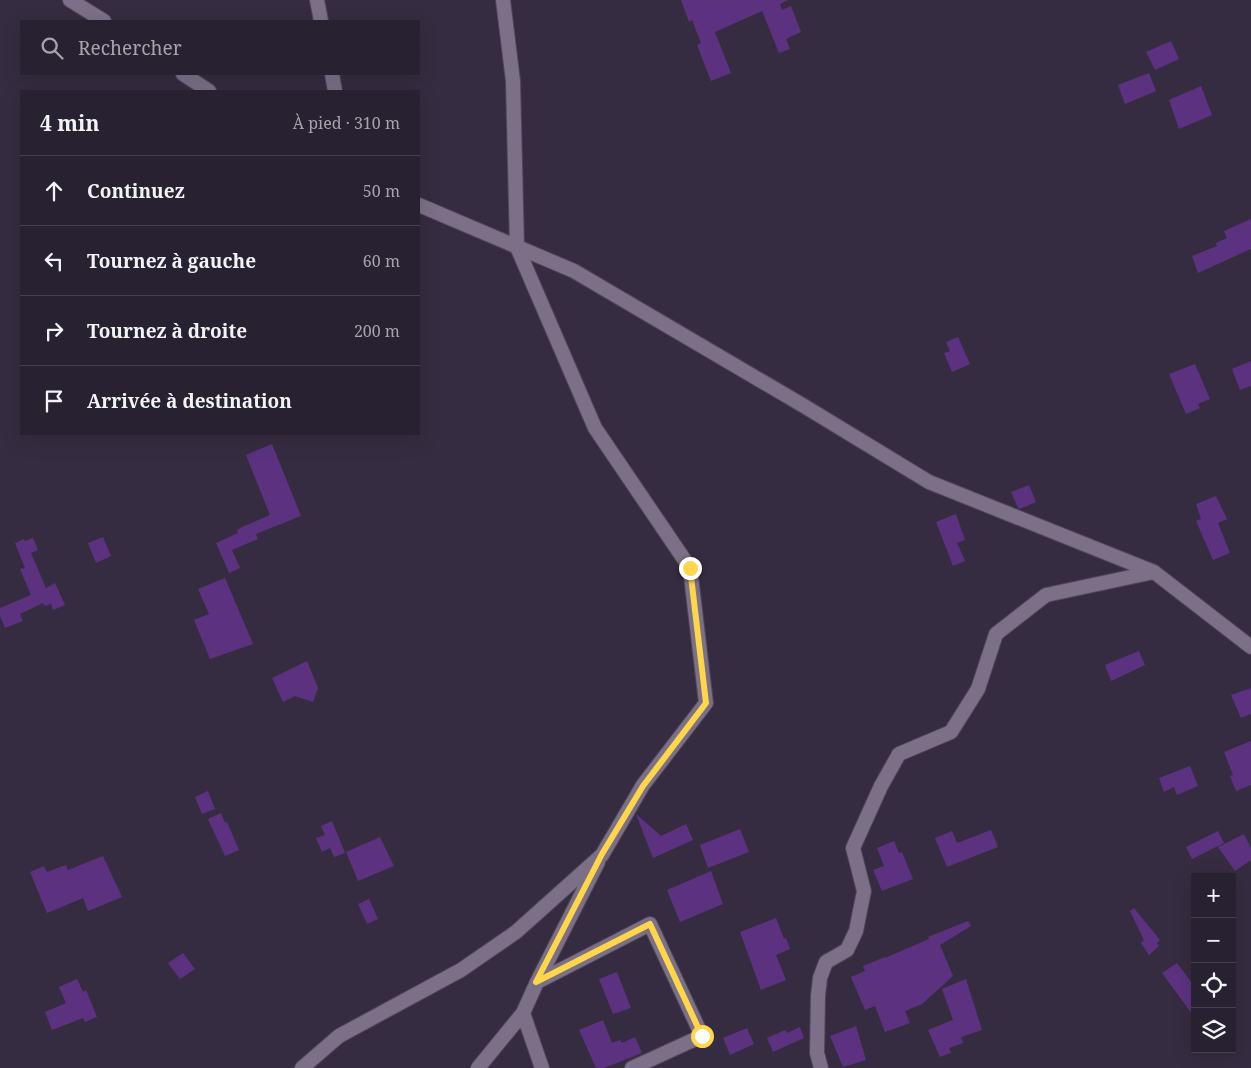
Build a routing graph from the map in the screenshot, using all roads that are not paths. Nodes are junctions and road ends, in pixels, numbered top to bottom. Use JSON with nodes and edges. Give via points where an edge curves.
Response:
{"nodes":[{"id":1,"x":70,"y":0,"type":"edge"},
{"id":2,"x":317,"y":0,"type":"edge"},
{"id":3,"x":503,"y":0,"type":"edge"},
{"id":4,"x":102,"y":20,"type":"edge"},
{"id":5,"x":321,"y":20,"type":"edge"},
{"id":6,"x":185,"y":75,"type":"edge"},
{"id":7,"x":332,"y":75,"type":"edge"},
{"id":8,"x":207,"y":90,"type":"edge"},
{"id":9,"x":335,"y":90,"type":"edge"},
{"id":10,"x":420,"y":205,"type":"edge"},
{"id":11,"x":517,"y":247,"type":"junction"},
{"id":12,"x":1154,"y":572,"type":"junction"},
{"id":13,"x":1251,"y":647,"type":"edge"},
{"id":14,"x":602,"y":854,"type":"junction"},
{"id":15,"x":536,"y":982,"type":"junction"},
{"id":16,"x":523,"y":1013,"type":"junction"},
{"id":17,"x":302,"y":1068,"type":"edge"},
{"id":18,"x":478,"y":1068,"type":"edge"},
{"id":19,"x":542,"y":1068,"type":"edge"},
{"id":20,"x":632,"y":1068,"type":"edge"},
{"id":21,"x":821,"y":1068,"type":"edge"}],
"edges":[{"from":1,"to":4,"type":"street"},
{"from":2,"to":5,"type":"street"},
{"from":3,"to":11,"type":"street","via":[[513,81]]},
{"from":6,"to":8,"type":"street"},
{"from":7,"to":9,"type":"street"},
{"from":10,"to":11,"type":"street"},
{"from":11,"to":12,"type":"street","via":[[574,271],[929,482]]},
{"from":11,"to":14,"type":"street","via":[[595,428],[690,568],[706,703],[643,786]]},
{"from":12,"to":13,"type":"street"},
{"from":12,"to":21,"type":"street","via":[[1046,595],[996,634],[978,689],[951,732],[899,754],[853,848],[864,891],[856,930],[847,950],[826,962],[820,978],[817,1053]]},
{"from":14,"to":15,"type":"street"},
{"from":14,"to":17,"type":"street","via":[[508,937],[461,970],[339,1036]]},
{"from":15,"to":16,"type":"street"},
{"from":15,"to":20,"type":"street","via":[[650,924],[702,1036]]},
{"from":16,"to":18,"type":"street"},
{"from":16,"to":19,"type":"street"}]}
